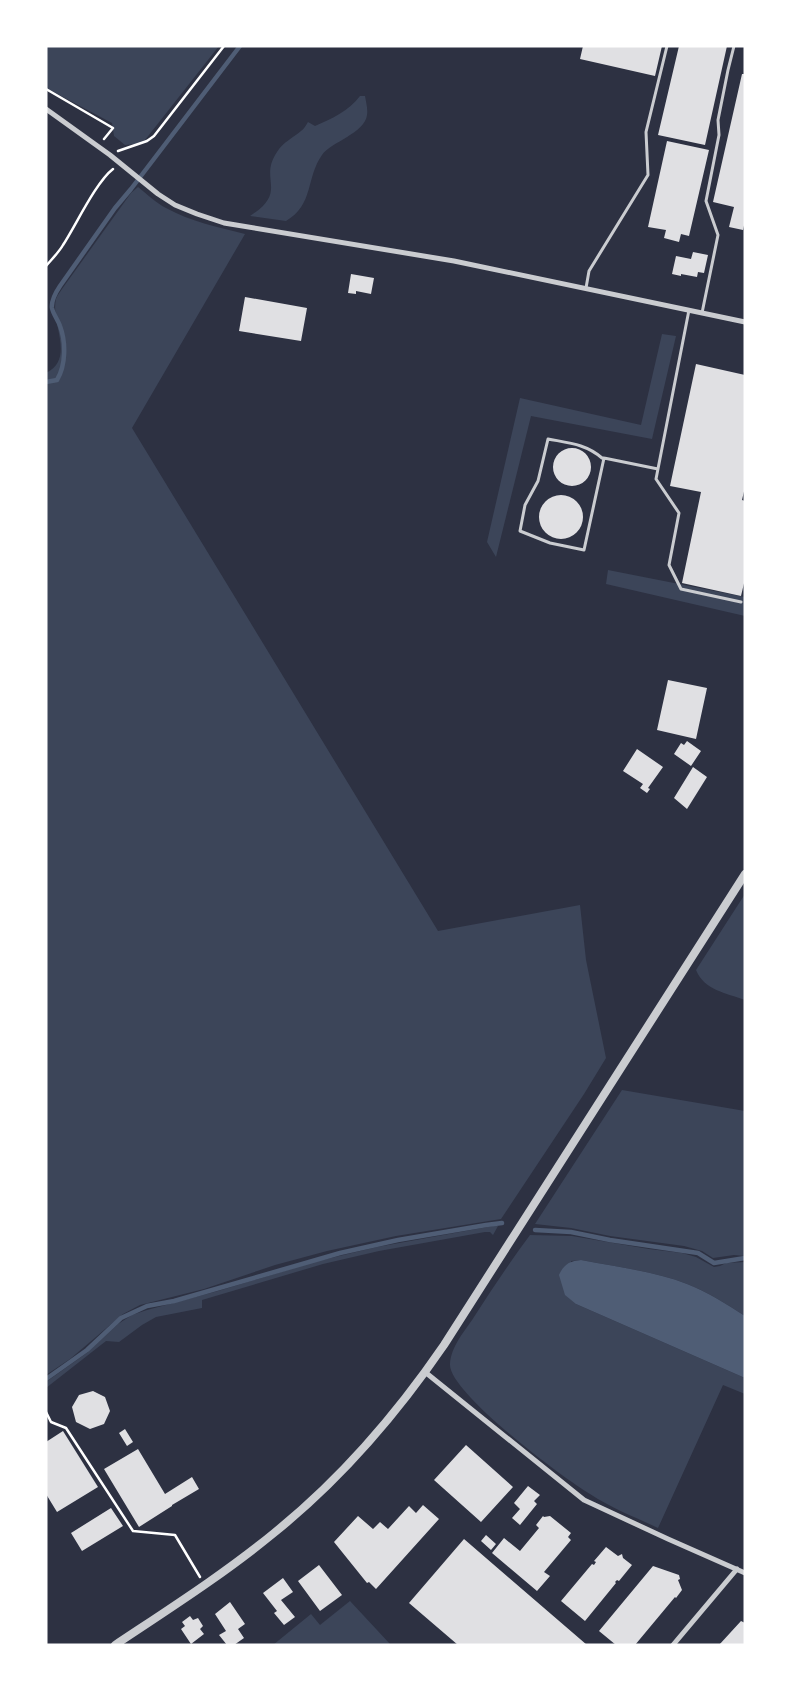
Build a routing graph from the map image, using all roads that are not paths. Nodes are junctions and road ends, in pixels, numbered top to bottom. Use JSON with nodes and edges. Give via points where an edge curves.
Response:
{"nodes":[{"id":1,"x":667,"y":46,"type":"edge"},
{"id":2,"x":734,"y":46,"type":"edge"},
{"id":3,"x":46,"y":109,"type":"edge"},
{"id":4,"x":586,"y":288,"type":"junction"},
{"id":5,"x":689,"y":310,"type":"junction"},
{"id":6,"x":702,"y":313,"type":"junction"},
{"id":7,"x":745,"y":322,"type":"edge"},
{"id":8,"x":604,"y":458,"type":"junction"},
{"id":9,"x":658,"y":469,"type":"junction"},
{"id":10,"x":742,"y":602,"type":"dead end"},
{"id":11,"x":745,"y":874,"type":"edge"},
{"id":12,"x":425,"y":1372,"type":"junction"},
{"id":13,"x":737,"y":1569,"type":"junction"},
{"id":14,"x":745,"y":1573,"type":"edge"},
{"id":15,"x":116,"y":1645,"type":"edge"},
{"id":16,"x":673,"y":1645,"type":"edge"}],
"edges":[{"from":1,"to":4,"type":"lane","via":[[646,132],[648,175],[590,270]]},
{"from":2,"to":6,"type":"lane","via":[[706,201],[718,235]]},
{"from":3,"to":4,"type":"street","via":[[175,205],[224,223],[454,261]]},
{"from":4,"to":5,"type":"street"},
{"from":5,"to":6,"type":"street"},
{"from":5,"to":9,"type":"lane"},
{"from":6,"to":7,"type":"street"},
{"from":8,"to":8,"type":"lane","via":[[576,444],[548,439],[538,482],[525,505],[520,531],[550,543],[584,550]]},
{"from":8,"to":9,"type":"lane"},
{"from":9,"to":10,"type":"lane","via":[[656,480],[679,513],[669,565],[681,589]]},
{"from":11,"to":12,"type":"street"},
{"from":12,"to":13,"type":"street","via":[[584,1500]]},
{"from":12,"to":15,"type":"street","via":[[359,1454],[274,1534]]},
{"from":13,"to":14,"type":"street"},
{"from":13,"to":16,"type":"street"}]}
